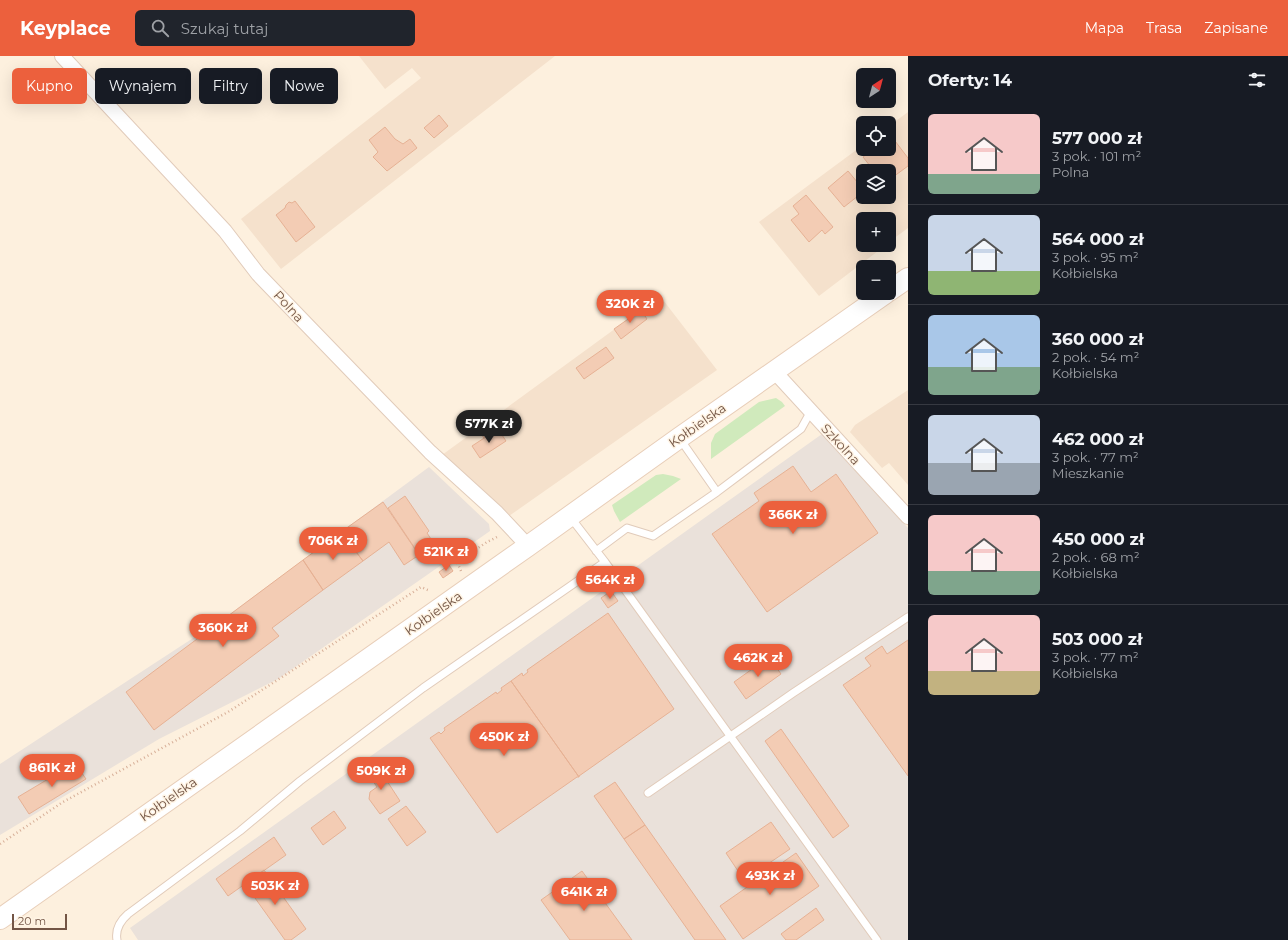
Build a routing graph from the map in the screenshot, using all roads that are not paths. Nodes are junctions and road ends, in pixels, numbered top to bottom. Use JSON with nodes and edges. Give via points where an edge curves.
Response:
{"nodes":[{"id":1,"x":62,"y":56,"type":"edge"},
{"id":2,"x":908,"y":278,"type":"edge"},
{"id":3,"x":896,"y":286,"type":"edge"},
{"id":4,"x":876,"y":300,"type":"edge"},
{"id":5,"x":774,"y":371,"type":"junction"},
{"id":6,"x":811,"y":411,"type":"junction"},
{"id":7,"x":679,"y":438,"type":"junction"},
{"id":8,"x":717,"y":492,"type":"junction"},
{"id":9,"x":570,"y":516,"type":"junction"},
{"id":10,"x":908,"y":517,"type":"edge"},
{"id":11,"x":528,"y":546,"type":"junction"},
{"id":12,"x":596,"y":551,"type":"junction"},
{"id":13,"x":605,"y":562,"type":"junction"},
{"id":14,"x":908,"y":617,"type":"edge"},
{"id":15,"x":730,"y":736,"type":"junction"},
{"id":16,"x":648,"y":792,"type":"dead end"},
{"id":17,"x":0,"y":919,"type":"edge"},
{"id":18,"x":117,"y":940,"type":"edge"},
{"id":19,"x":877,"y":940,"type":"edge"}],
"edges":[{"from":1,"to":11,"type":"street","name":"Polna","via":[[225,232],[258,274],[430,452],[497,513]]},
{"from":2,"to":3,"type":"street"},
{"from":4,"to":5,"type":"street","name":"Kołbielska"},
{"from":5,"to":6,"type":"street","name":"Szkolna"},
{"from":5,"to":7,"type":"street","name":"Kołbielska"},
{"from":6,"to":8,"type":"lane","via":[[801,429]]},
{"from":6,"to":10,"type":"street","name":"Szkolna"},
{"from":7,"to":8,"type":"lane"},
{"from":7,"to":9,"type":"street","name":"Kołbielska"},
{"from":8,"to":12,"type":"lane","via":[[653,536],[627,528]]},
{"from":9,"to":11,"type":"street","name":"Kołbielska"},
{"from":9,"to":12,"type":"lane"},
{"from":11,"to":17,"type":"street","name":"Kołbielska"},
{"from":12,"to":13,"type":"lane"},
{"from":13,"to":15,"type":"lane"},
{"from":13,"to":18,"type":"lane","via":[[423,688],[300,781],[240,831],[128,914],[118,925]]},
{"from":14,"to":15,"type":"lane"},
{"from":15,"to":16,"type":"lane"},
{"from":15,"to":19,"type":"lane"}]}
